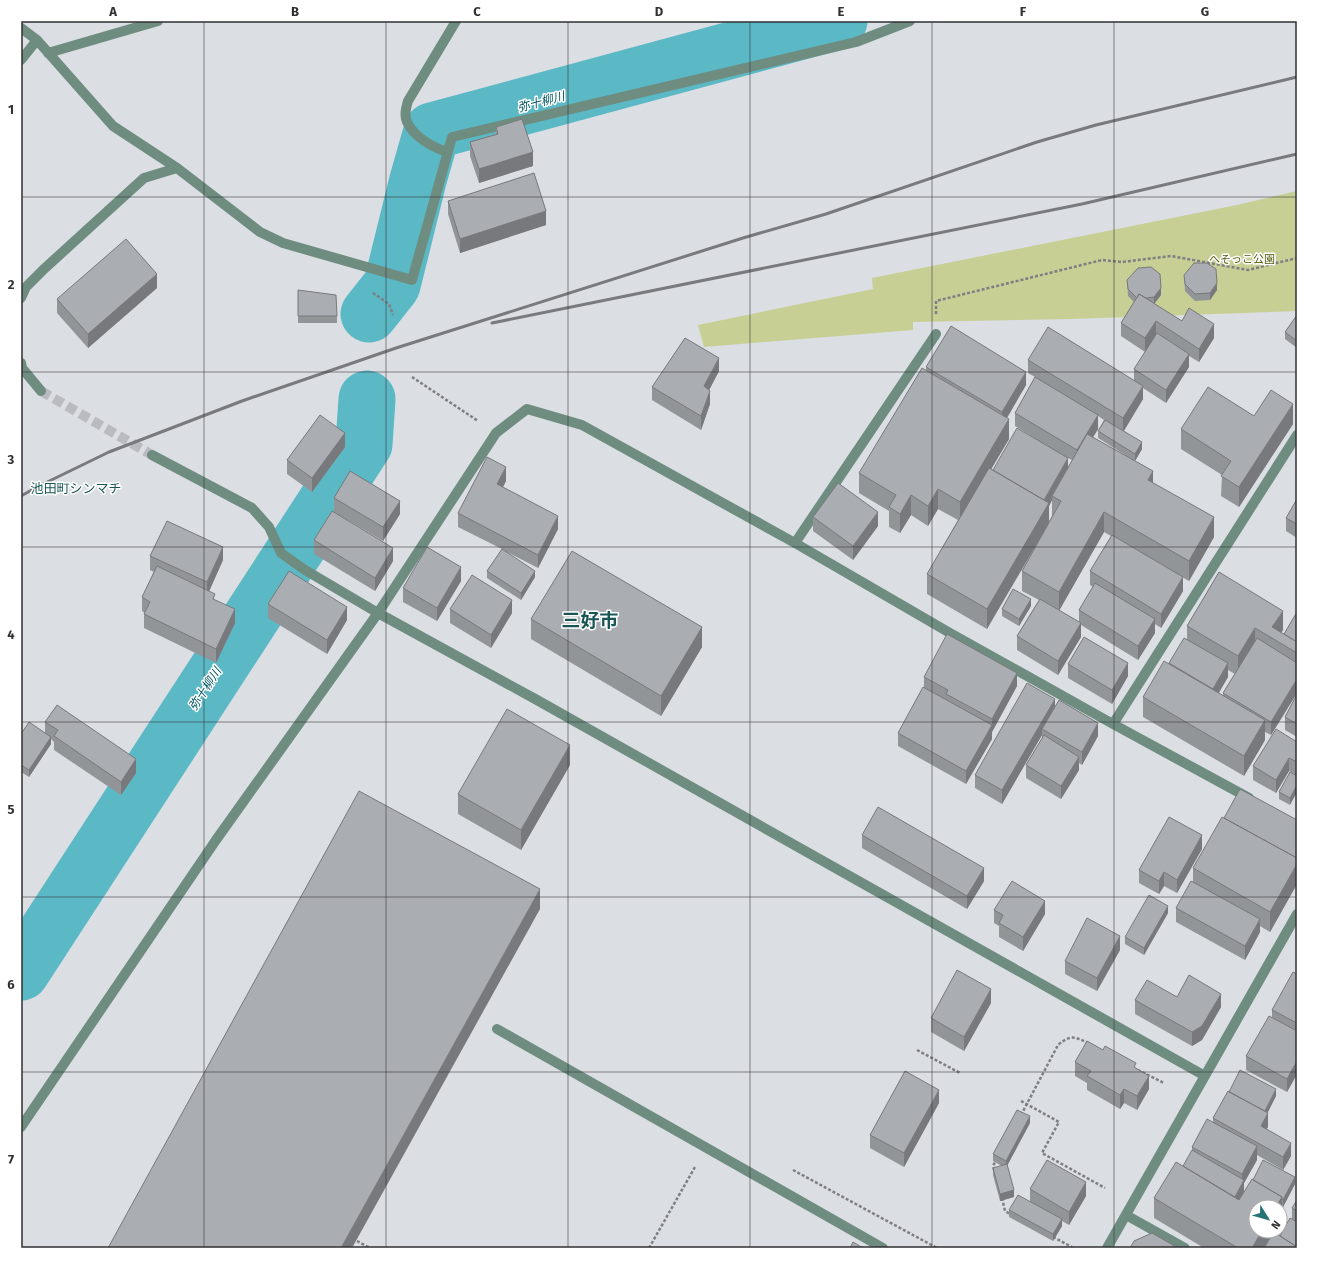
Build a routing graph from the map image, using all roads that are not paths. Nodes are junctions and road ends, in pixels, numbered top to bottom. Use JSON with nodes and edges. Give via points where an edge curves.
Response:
{"nodes":[{"id":1,"x":158,"y":21,"type":"edge"},
{"id":2,"x":456,"y":21,"type":"edge"},
{"id":3,"x":910,"y":21,"type":"edge"},
{"id":4,"x":21,"y":28,"type":"edge"},
{"id":5,"x":37,"y":40,"type":"junction"},
{"id":6,"x":48,"y":53,"type":"junction"},
{"id":7,"x":21,"y":60,"type":"edge"},
{"id":8,"x":442,"y":150,"type":"junction"},
{"id":9,"x":177,"y":168,"type":"junction"},
{"id":10,"x":21,"y":298,"type":"edge"},
{"id":11,"x":936,"y":334,"type":"road end"},
{"id":12,"x":21,"y":363,"type":"edge"},
{"id":13,"x":41,"y":391,"type":"tunnel mouth"},
{"id":14,"x":1297,"y":435,"type":"edge"},
{"id":15,"x":152,"y":455,"type":"tunnel mouth"},
{"id":16,"x":795,"y":543,"type":"junction"},
{"id":17,"x":378,"y":613,"type":"junction"},
{"id":18,"x":1113,"y":724,"type":"junction"},
{"id":19,"x":1256,"y":801,"type":"edge"},
{"id":20,"x":1297,"y":914,"type":"edge"},
{"id":21,"x":497,"y":1029,"type":"dead end"},
{"id":22,"x":1205,"y":1076,"type":"junction"},
{"id":23,"x":21,"y":1128,"type":"edge"},
{"id":24,"x":1126,"y":1215,"type":"junction"},
{"id":25,"x":883,"y":1248,"type":"edge"},
{"id":26,"x":1107,"y":1248,"type":"edge"},
{"id":27,"x":1185,"y":1248,"type":"edge"}],
"edges":[{"from":1,"to":6,"type":"street"},
{"from":2,"to":8,"type":"street","via":[[408,101],[405,111],[407,122],[418,136]]},
{"from":3,"to":8,"type":"street","via":[[856,42],[452,137]]},
{"from":4,"to":5,"type":"street"},
{"from":5,"to":6,"type":"street"},
{"from":5,"to":7,"type":"street"},
{"from":6,"to":9,"type":"street","via":[[113,126]]},
{"from":8,"to":9,"type":"street","via":[[412,280],[283,243],[260,232]]},
{"from":9,"to":10,"type":"street","via":[[144,178],[44,269],[26,287]]},
{"from":11,"to":16,"type":"street"},
{"from":12,"to":13,"type":"street","via":[[22,368]]},
{"from":14,"to":18,"type":"street"},
{"from":15,"to":17,"type":"street","via":[[252,508],[269,527],[281,553]]},
{"from":16,"to":17,"type":"street","via":[[582,425],[527,409],[496,433]]},
{"from":16,"to":18,"type":"street"},
{"from":17,"to":22,"type":"street"},
{"from":17,"to":23,"type":"street","via":[[216,840]]},
{"from":18,"to":19,"type":"street"},
{"from":20,"to":22,"type":"street"},
{"from":21,"to":25,"type":"street"},
{"from":22,"to":24,"type":"street"},
{"from":24,"to":26,"type":"street"},
{"from":24,"to":27,"type":"street"}]}
